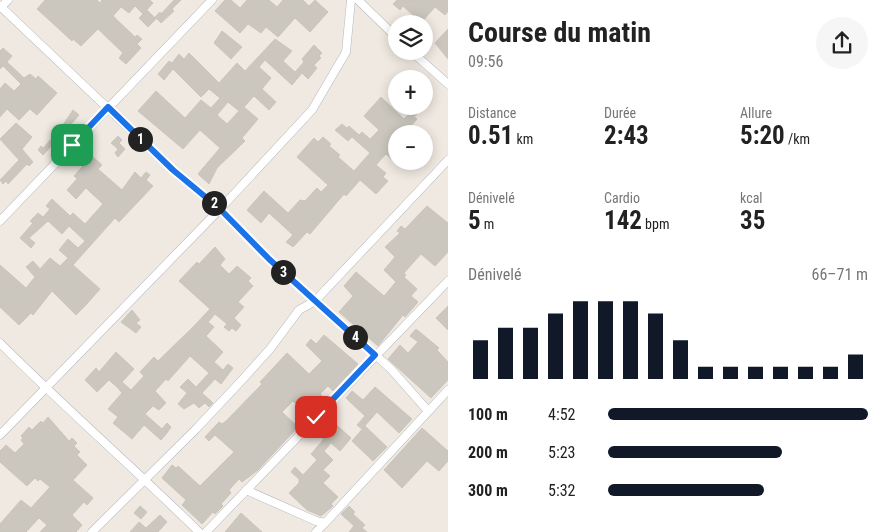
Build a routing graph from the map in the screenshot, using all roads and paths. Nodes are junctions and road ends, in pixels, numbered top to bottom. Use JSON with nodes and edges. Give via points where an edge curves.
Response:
{"nodes":[{"id":1,"x":8,"y":0,"type":"edge"},
{"id":2,"x":212,"y":0,"type":"edge"},
{"id":3,"x":350,"y":0,"type":"edge"},
{"id":4,"x":358,"y":0,"type":"edge"},
{"id":5,"x":0,"y":7,"type":"edge"},
{"id":6,"x":388,"y":29,"type":"edge"},
{"id":7,"x":421,"y":60,"type":"edge"},
{"id":8,"x":448,"y":84,"type":"edge"},
{"id":9,"x":108,"y":107,"type":"junction"},
{"id":10,"x":448,"y":160,"type":"edge"},
{"id":11,"x":220,"y":209,"type":"junction"},
{"id":12,"x":0,"y":221,"type":"edge"},
{"id":13,"x":448,"y":281,"type":"edge"},
{"id":14,"x":315,"y":301,"type":"junction"},
{"id":15,"x":0,"y":343,"type":"edge"},
{"id":16,"x":375,"y":355,"type":"junction"},
{"id":17,"x":44,"y":388,"type":"junction"},
{"id":18,"x":448,"y":390,"type":"edge"},
{"id":19,"x":428,"y":411,"type":"junction"},
{"id":20,"x":0,"y":435,"type":"edge"},
{"id":21,"x":145,"y":479,"type":"junction"},
{"id":22,"x":246,"y":490,"type":"junction"},
{"id":23,"x":325,"y":523,"type":"junction"},
{"id":24,"x":92,"y":532,"type":"edge"},
{"id":25,"x":199,"y":532,"type":"edge"},
{"id":26,"x":206,"y":532,"type":"edge"},
{"id":27,"x":316,"y":532,"type":"edge"}],
"edges":[{"from":1,"to":5,"type":"street"},
{"from":2,"to":9,"type":"street"},
{"from":3,"to":11,"type":"street","via":[[346,52],[312,110]]},
{"from":4,"to":6,"type":"street"},
{"from":5,"to":9,"type":"street"},
{"from":7,"to":8,"type":"street"},
{"from":9,"to":11,"type":"street","via":[[173,170]]},
{"from":9,"to":12,"type":"street"},
{"from":10,"to":14,"type":"street"},
{"from":11,"to":14,"type":"street"},
{"from":11,"to":17,"type":"street"},
{"from":13,"to":16,"type":"street"},
{"from":14,"to":16,"type":"street"},
{"from":14,"to":21,"type":"street","via":[[299,310],[270,349]]},
{"from":15,"to":17,"type":"street"},
{"from":16,"to":19,"type":"street"},
{"from":16,"to":22,"type":"street"},
{"from":17,"to":20,"type":"street"},
{"from":17,"to":21,"type":"street"},
{"from":18,"to":19,"type":"street"},
{"from":19,"to":23,"type":"street"},
{"from":21,"to":24,"type":"street"},
{"from":21,"to":25,"type":"street"},
{"from":22,"to":23,"type":"street"},
{"from":22,"to":26,"type":"street"},
{"from":23,"to":27,"type":"street"}]}
